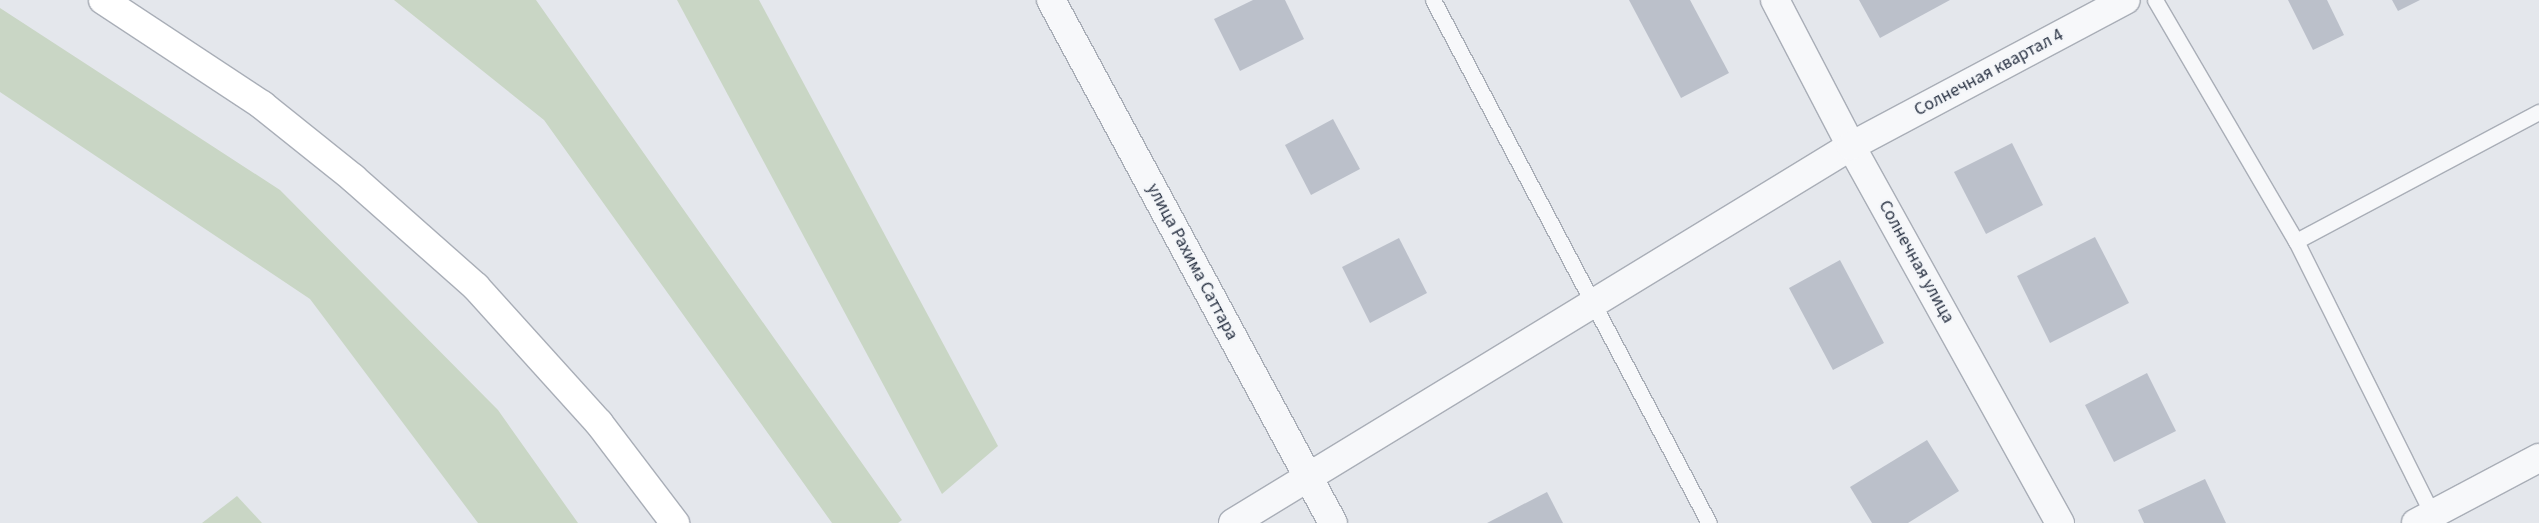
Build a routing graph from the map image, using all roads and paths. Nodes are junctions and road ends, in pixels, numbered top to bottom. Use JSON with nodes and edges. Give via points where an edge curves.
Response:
{"nodes":[{"id":1,"x":103,"y":0,"type":"edge"},
{"id":2,"x":1052,"y":0,"type":"edge"},
{"id":3,"x":1433,"y":0,"type":"edge"},
{"id":4,"x":1775,"y":0,"type":"edge"},
{"id":5,"x":2126,"y":0,"type":"edge"},
{"id":6,"x":2155,"y":0,"type":"edge"},
{"id":7,"x":2539,"y":112,"type":"edge"},
{"id":8,"x":1851,"y":146,"type":"junction"},
{"id":9,"x":2296,"y":241,"type":"junction"},
{"id":10,"x":1592,"y":303,"type":"junction"},
{"id":11,"x":2539,"y":458,"type":"edge"},
{"id":12,"x":1309,"y":478,"type":"junction"},
{"id":13,"x":2428,"y":520,"type":"edge"},
{"id":14,"x":675,"y":523,"type":"edge"},
{"id":15,"x":1233,"y":523,"type":"edge"},
{"id":16,"x":1333,"y":523,"type":"edge"},
{"id":17,"x":1709,"y":523,"type":"edge"},
{"id":18,"x":2060,"y":523,"type":"edge"}],
"edges":[{"from":1,"to":14,"type":"main road","via":[[262,105],[353,178],[476,287],[599,423]]},
{"from":2,"to":12,"type":"street","name":"улица Рахима Саттара"},
{"from":3,"to":10,"type":"lane"},
{"from":4,"to":8,"type":"street","name":"Солнечная улица"},
{"from":5,"to":8,"type":"street","name":"Солнечная квартал 4"},
{"from":6,"to":9,"type":"lane"},
{"from":7,"to":9,"type":"lane"},
{"from":8,"to":10,"type":"street","name":"Солнечная квартал 4"},
{"from":8,"to":18,"type":"street","name":"Солнечная улица"},
{"from":9,"to":13,"type":"lane"},
{"from":10,"to":12,"type":"street","name":"Солнечная квартал 4"},
{"from":10,"to":17,"type":"lane"},
{"from":11,"to":13,"type":"street"},
{"from":12,"to":15,"type":"street","name":"Солнечная квартал 4"},
{"from":12,"to":16,"type":"street","name":"улица Рахима Саттара"}]}
